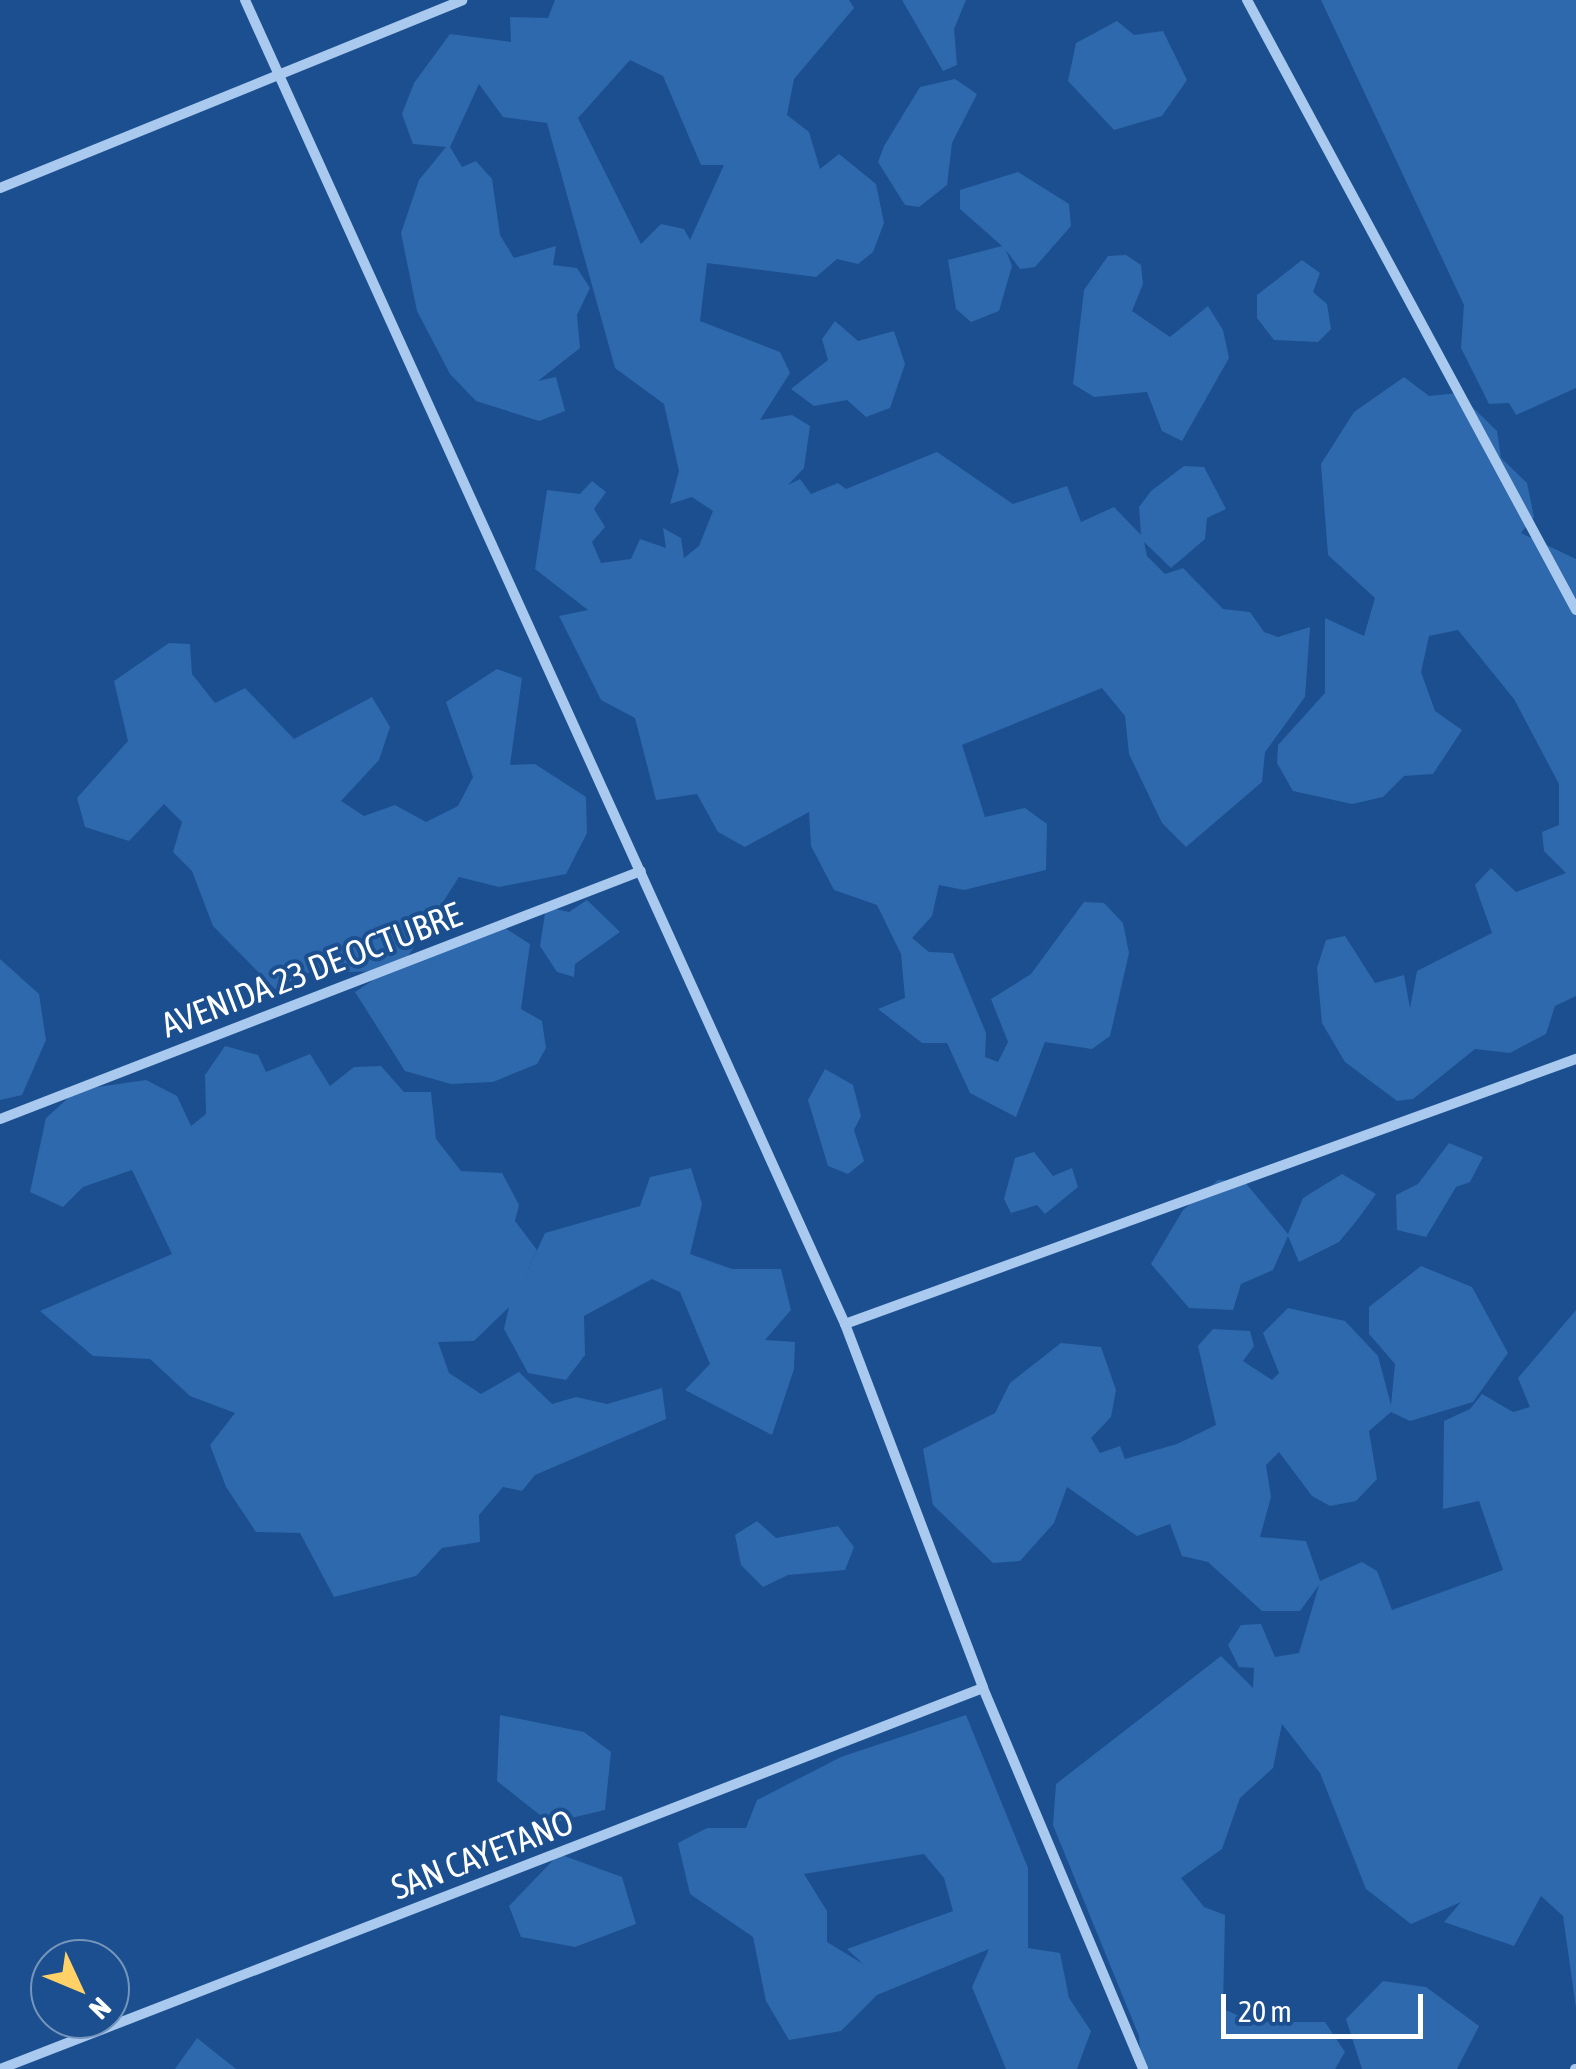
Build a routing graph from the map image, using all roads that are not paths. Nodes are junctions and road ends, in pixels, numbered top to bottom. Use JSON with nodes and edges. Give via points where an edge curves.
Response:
{"nodes":[{"id":1,"x":245,"y":0,"type":"edge"},
{"id":2,"x":462,"y":0,"type":"edge"},
{"id":3,"x":1247,"y":0,"type":"edge"},
{"id":4,"x":287,"y":78,"type":"junction"},
{"id":5,"x":0,"y":188,"type":"edge"},
{"id":6,"x":1576,"y":610,"type":"edge"},
{"id":7,"x":641,"y":870,"type":"junction"},
{"id":8,"x":1576,"y":1060,"type":"edge"},
{"id":9,"x":0,"y":1118,"type":"edge"},
{"id":10,"x":845,"y":1324,"type":"junction"},
{"id":11,"x":983,"y":1688,"type":"junction"},
{"id":12,"x":0,"y":2069,"type":"edge"},
{"id":13,"x":1143,"y":2069,"type":"edge"}],
"edges":[{"from":1,"to":4,"type":"street"},
{"from":2,"to":4,"type":"street"},
{"from":3,"to":6,"type":"street"},
{"from":4,"to":5,"type":"street"},
{"from":4,"to":7,"type":"street"},
{"from":7,"to":9,"type":"street","name":"AVENIDA 23 DE OCTUBRE"},
{"from":7,"to":10,"type":"street"},
{"from":8,"to":10,"type":"street"},
{"from":10,"to":11,"type":"street"},
{"from":11,"to":12,"type":"street","name":"SAN CAYETANO"},
{"from":11,"to":13,"type":"street"}]}
